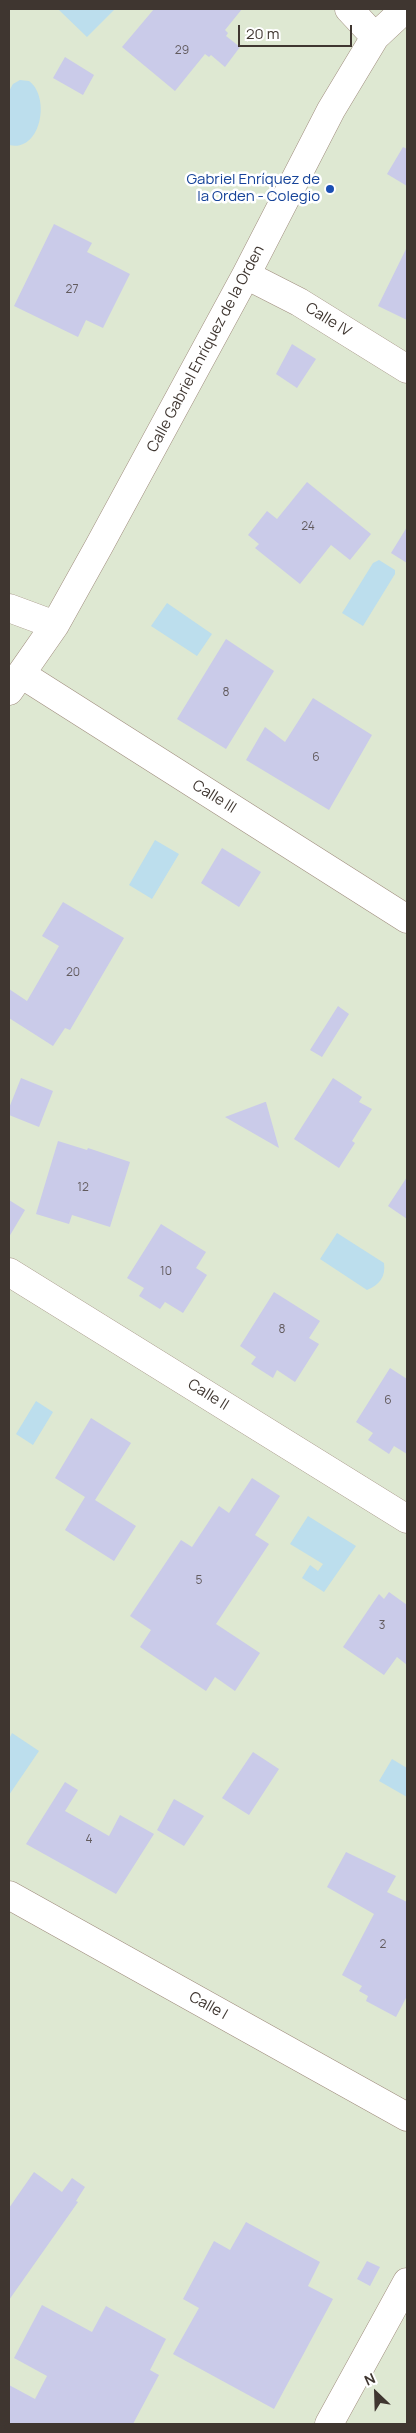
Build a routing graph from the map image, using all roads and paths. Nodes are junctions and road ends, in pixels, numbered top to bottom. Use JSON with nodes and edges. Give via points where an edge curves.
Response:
{"nodes":[{"id":1,"x":349,"y":9,"type":"edge"},
{"id":2,"x":405,"y":9,"type":"edge"},
{"id":3,"x":375,"y":37,"type":"junction"},
{"id":4,"x":246,"y":275,"type":"junction"},
{"id":5,"x":407,"y":369,"type":"edge"},
{"id":6,"x":9,"y":608,"type":"edge"},
{"id":7,"x":55,"y":625,"type":"junction"},
{"id":8,"x":15,"y":683,"type":"edge"},
{"id":9,"x":407,"y":919,"type":"edge"},
{"id":10,"x":9,"y":1272,"type":"edge"},
{"id":11,"x":407,"y":1518,"type":"edge"},
{"id":12,"x":9,"y":1895,"type":"edge"},
{"id":13,"x":407,"y":2117,"type":"edge"},
{"id":14,"x":407,"y":2282,"type":"edge"},
{"id":15,"x":329,"y":2424,"type":"edge"}],
"edges":[{"from":1,"to":3,"type":"street"},
{"from":2,"to":3,"type":"street","name":"Calle Gabriel Enríquez de la Orden"},
{"from":3,"to":4,"type":"street","name":"Calle Gabriel Enríquez de la Orden","via":[[331,110]]},
{"from":4,"to":5,"type":"street","name":"Calle IV","via":[[299,302]]},
{"from":4,"to":7,"type":"street","name":"Calle Gabriel Enríquez de la Orden"},
{"from":6,"to":7,"type":"street"},
{"from":7,"to":8,"type":"street","name":"Calle Gabriel Enríquez de la Orden"},
{"from":8,"to":9,"type":"street","name":"Calle III"},
{"from":10,"to":11,"type":"street","name":"Calle II"},
{"from":12,"to":13,"type":"street","name":"Calle I"},
{"from":14,"to":15,"type":"street"}]}
